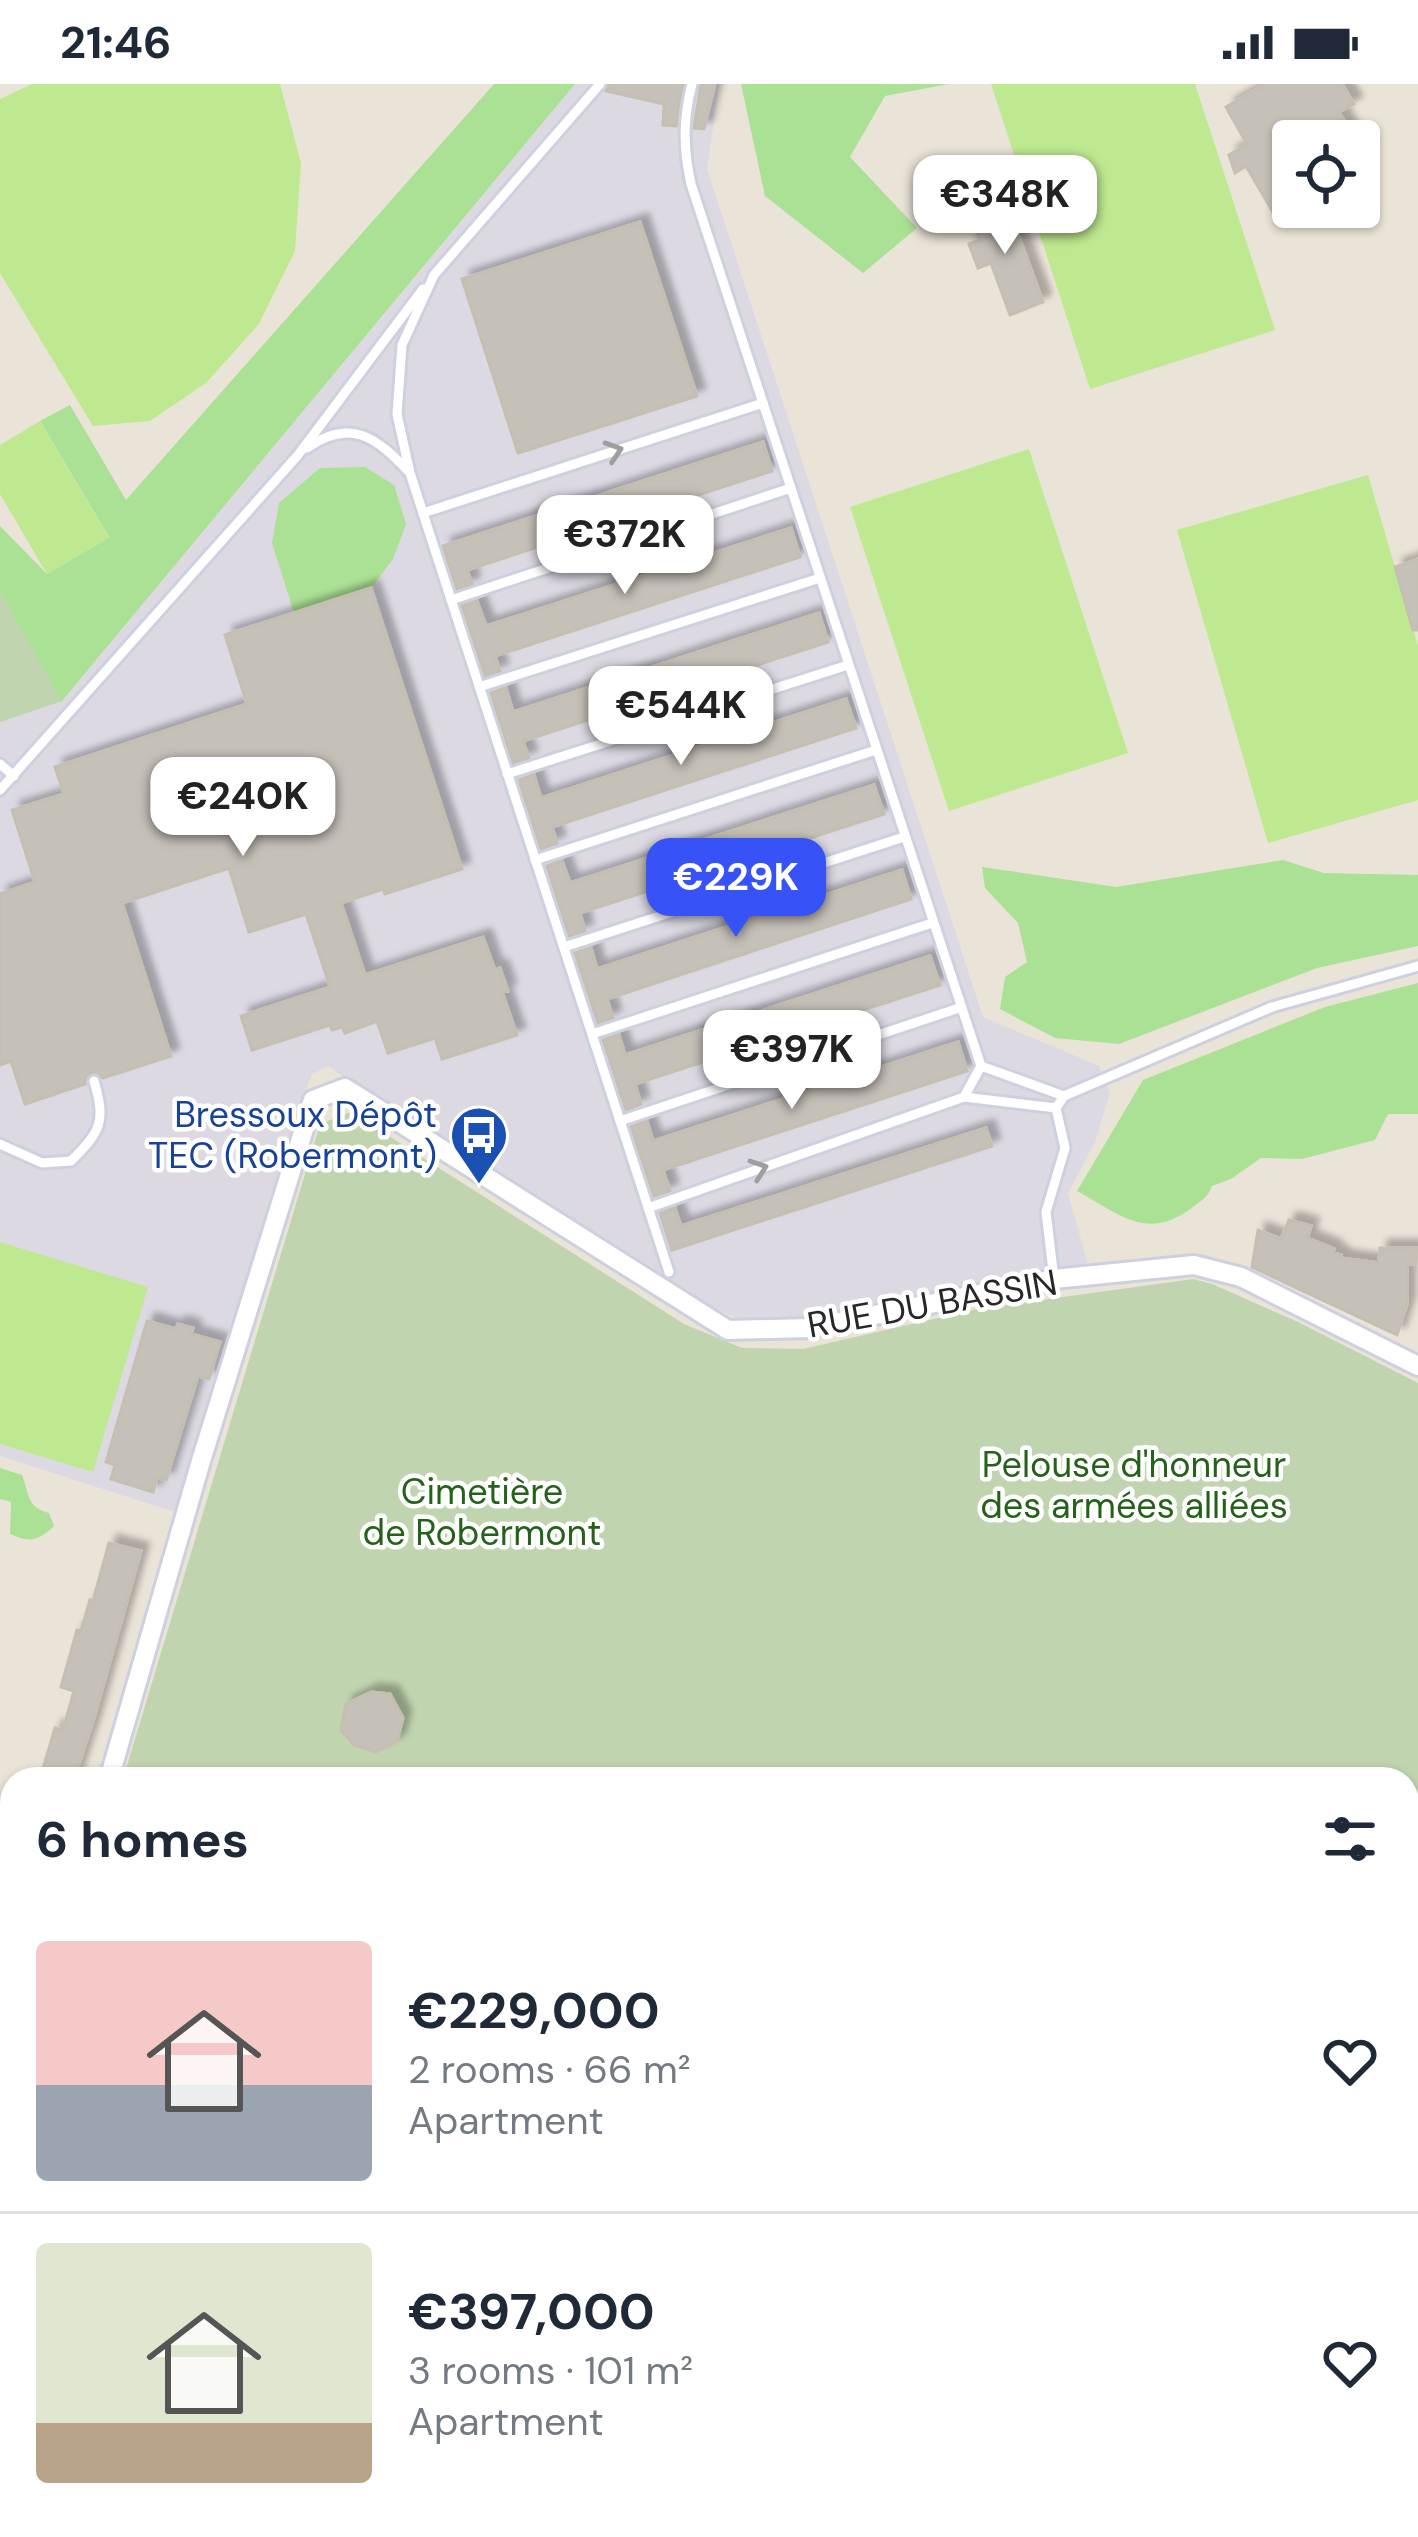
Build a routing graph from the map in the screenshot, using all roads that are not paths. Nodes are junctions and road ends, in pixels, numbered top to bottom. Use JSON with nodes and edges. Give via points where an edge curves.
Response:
{"nodes":[{"id":1,"x":600,"y":84,"type":"edge"},
{"id":2,"x":692,"y":84,"type":"edge"},
{"id":3,"x":434,"y":275,"type":"junction"},
{"id":4,"x":764,"y":403,"type":"junction"},
{"id":5,"x":298,"y":455,"type":"junction"},
{"id":6,"x":410,"y":473,"type":"junction"},
{"id":7,"x":791,"y":488,"type":"junction"},
{"id":8,"x":423,"y":513,"type":"junction"},
{"id":9,"x":820,"y":578,"type":"junction"},
{"id":10,"x":451,"y":600,"type":"junction"},
{"id":11,"x":848,"y":665,"type":"junction"},
{"id":12,"x":479,"y":687,"type":"junction"},
{"id":13,"x":876,"y":750,"type":"junction"},
{"id":14,"x":0,"y":764,"type":"edge"},
{"id":15,"x":508,"y":774,"type":"junction"},
{"id":16,"x":14,"y":776,"type":"junction"},
{"id":17,"x":0,"y":790,"type":"edge"},
{"id":18,"x":904,"y":837,"type":"junction"},
{"id":19,"x":536,"y":860,"type":"junction"},
{"id":20,"x":932,"y":923,"type":"junction"},
{"id":21,"x":564,"y":947,"type":"junction"},
{"id":22,"x":1418,"y":967,"type":"edge"},
{"id":23,"x":958,"y":1008,"type":"junction"},
{"id":24,"x":592,"y":1034,"type":"junction"},
{"id":25,"x":981,"y":1066,"type":"junction"},
{"id":26,"x":94,"y":1081,"type":"dead end"},
{"id":27,"x":1064,"y":1096,"type":"junction"},
{"id":28,"x":964,"y":1097,"type":"junction"},
{"id":29,"x":1056,"y":1108,"type":"junction"},
{"id":30,"x":620,"y":1121,"type":"junction"},
{"id":31,"x":0,"y":1144,"type":"edge"},
{"id":32,"x":648,"y":1208,"type":"junction"},
{"id":33,"x":669,"y":1272,"type":"dead end"},
{"id":34,"x":1054,"y":1279,"type":"junction"},
{"id":35,"x":1418,"y":1366,"type":"edge"},
{"id":36,"x":112,"y":1767,"type":"edge"}],
"edges":[{"from":1,"to":3,"type":"lane"},
{"from":2,"to":4,"type":"lane","via":[[685,156]]},
{"from":3,"to":5,"type":"lane"},
{"from":3,"to":6,"type":"lane","via":[[402,345],[397,414]]},
{"from":4,"to":7,"type":"lane"},
{"from":8,"to":4,"type":"lane","one_way":true},
{"from":5,"to":6,"type":"lane","via":[[329,433],[357,434],[379,440]]},
{"from":5,"to":16,"type":"lane"},
{"from":6,"to":8,"type":"lane"},
{"from":7,"to":9,"type":"lane"},
{"from":7,"to":10,"type":"lane"},
{"from":8,"to":10,"type":"lane"},
{"from":9,"to":11,"type":"lane"},
{"from":9,"to":12,"type":"lane"},
{"from":10,"to":12,"type":"lane"},
{"from":11,"to":13,"type":"lane"},
{"from":11,"to":15,"type":"lane"},
{"from":12,"to":15,"type":"lane"},
{"from":13,"to":18,"type":"lane"},
{"from":13,"to":19,"type":"lane"},
{"from":14,"to":16,"type":"lane"},
{"from":15,"to":19,"type":"lane"},
{"from":16,"to":17,"type":"lane"},
{"from":18,"to":20,"type":"lane"},
{"from":18,"to":21,"type":"lane"},
{"from":19,"to":21,"type":"lane"},
{"from":20,"to":23,"type":"lane"},
{"from":20,"to":24,"type":"lane"},
{"from":21,"to":24,"type":"lane"},
{"from":22,"to":27,"type":"lane","via":[[1272,1006]]},
{"from":23,"to":25,"type":"lane"},
{"from":23,"to":30,"type":"lane"},
{"from":24,"to":30,"type":"lane"},
{"from":25,"to":27,"type":"lane"},
{"from":25,"to":28,"type":"lane"},
{"from":26,"to":31,"type":"lane","via":[[103,1112],[94,1138],[71,1161],[42,1163]]},
{"from":27,"to":29,"type":"lane"},
{"from":28,"to":29,"type":"lane"},
{"from":32,"to":28,"type":"lane","one_way":true},
{"from":29,"to":34,"type":"lane","via":[[1066,1148],[1046,1211]]},
{"from":30,"to":32,"type":"lane"},
{"from":32,"to":33,"type":"lane"},
{"from":34,"to":35,"type":"street","name":"RUE DU BASSIN","via":[[1194,1265],[1241,1277]]},
{"from":34,"to":36,"type":"street","name":"RUE DU BASSIN","via":[[810,1328],[728,1330],[345,1088],[313,1100]]}]}
